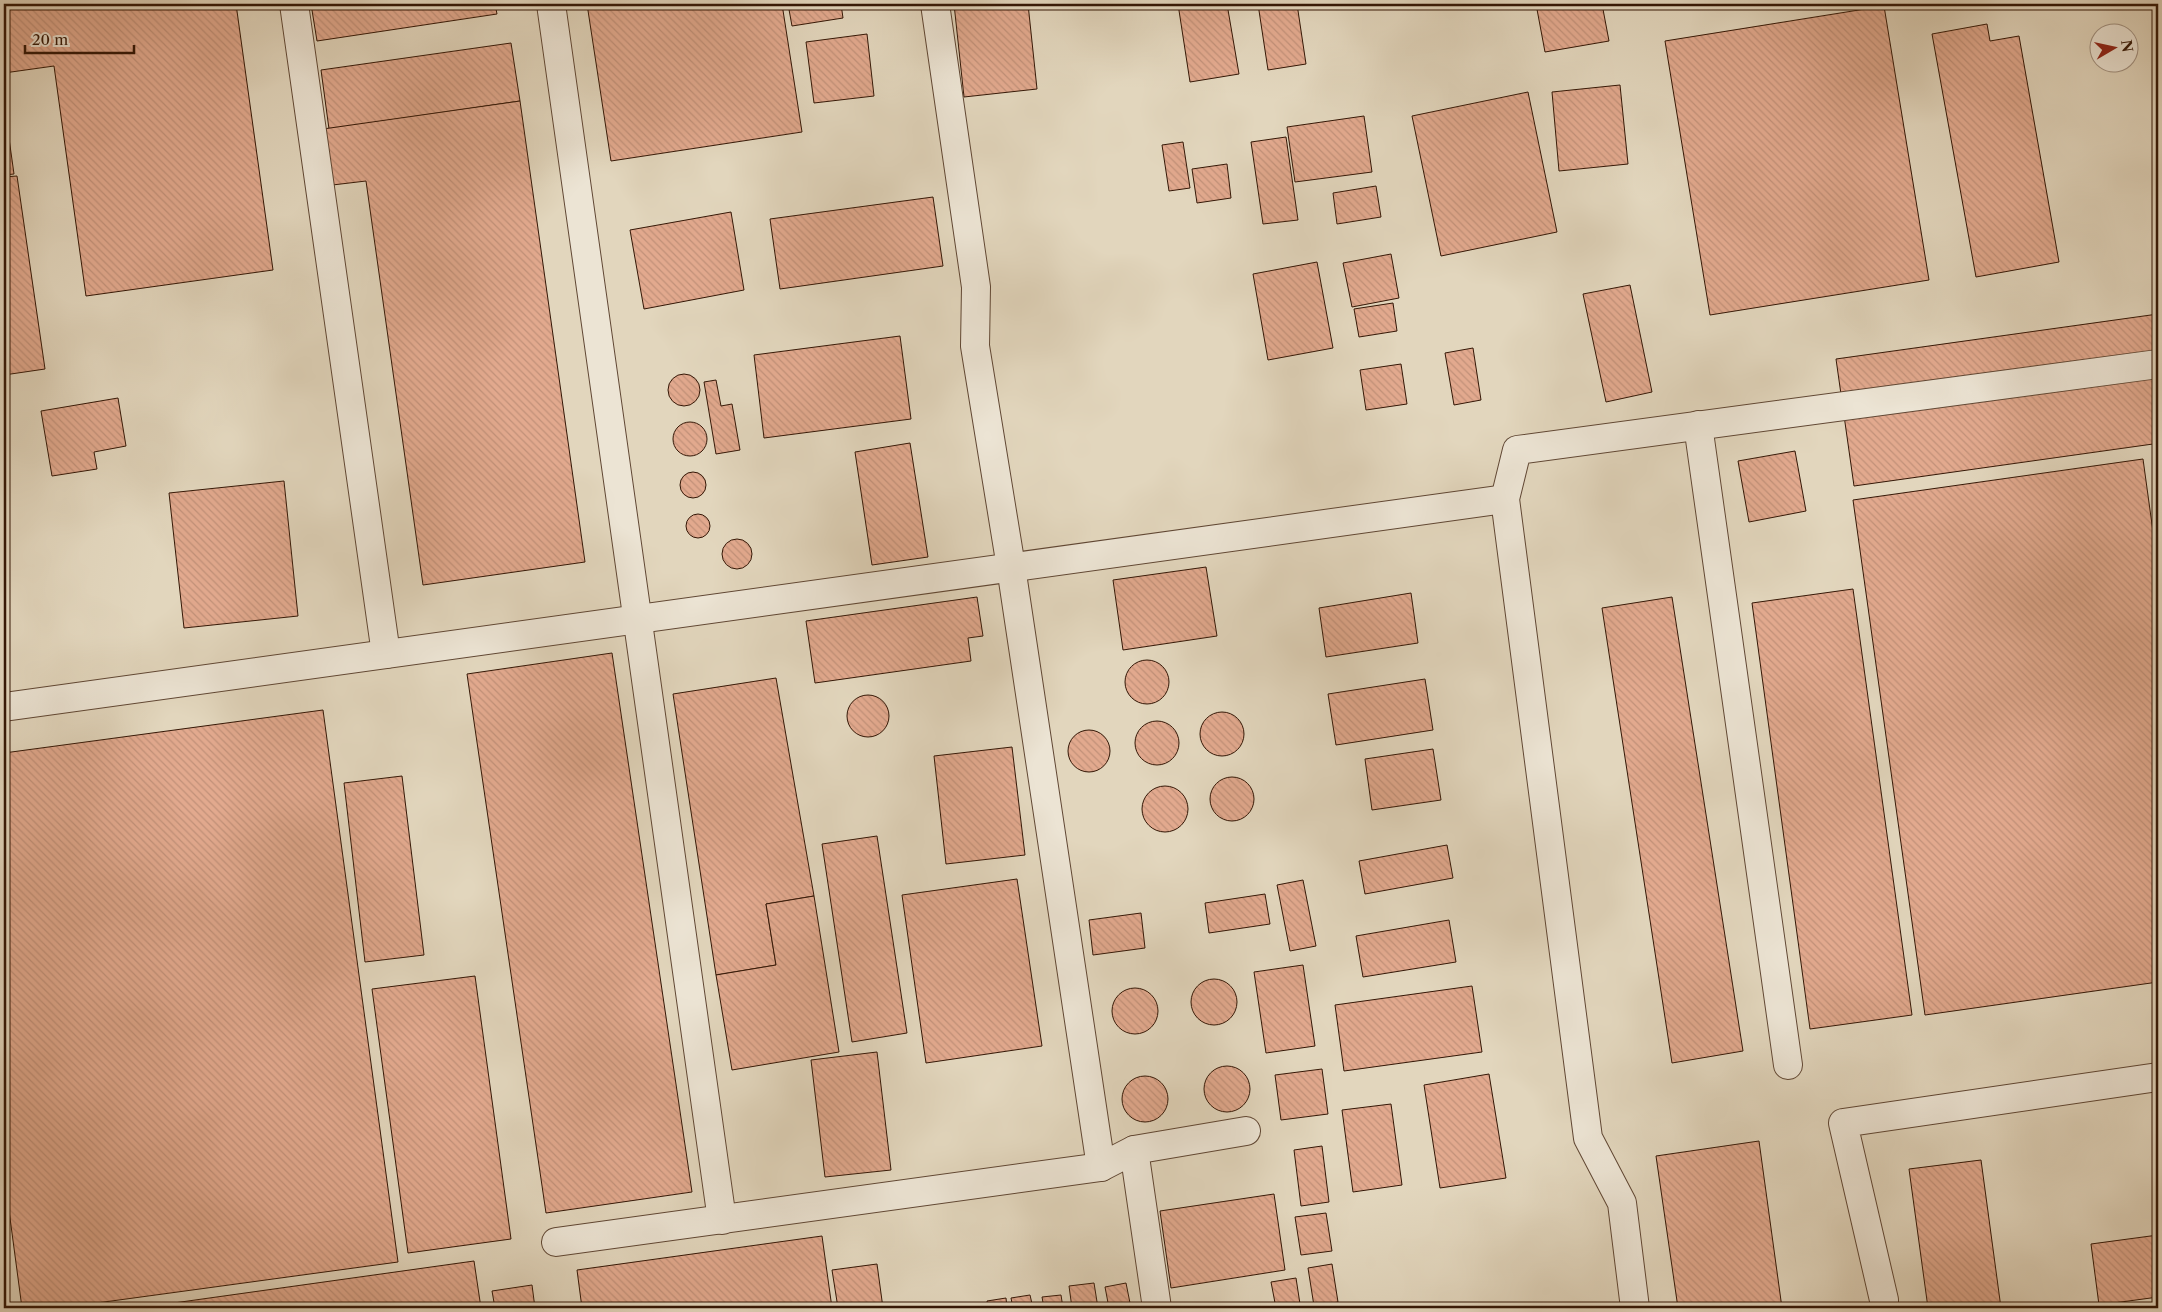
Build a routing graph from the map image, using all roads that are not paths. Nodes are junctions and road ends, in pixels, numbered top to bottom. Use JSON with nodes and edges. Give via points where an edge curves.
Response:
{"nodes":[{"id":1,"x":294,"y":4,"type":"edge"},
{"id":2,"x":551,"y":4,"type":"edge"},
{"id":3,"x":935,"y":4,"type":"edge"},
{"id":4,"x":2158,"y":364,"type":"edge"},
{"id":5,"x":1698,"y":425,"type":"junction"},
{"id":6,"x":1505,"y":499,"type":"junction"},
{"id":7,"x":1011,"y":567,"type":"junction"},
{"id":8,"x":638,"y":619,"type":"junction"},
{"id":9,"x":386,"y":654,"type":"junction"},
{"id":10,"x":4,"y":707,"type":"edge"},
{"id":11,"x":1788,"y":1065,"type":"dead end"},
{"id":12,"x":2158,"y":1076,"type":"edge"},
{"id":13,"x":1246,"y":1130,"type":"dead end"},
{"id":14,"x":1134,"y":1150,"type":"junction"},
{"id":15,"x":1101,"y":1167,"type":"junction"},
{"id":16,"x":722,"y":1220,"type":"junction"},
{"id":17,"x":556,"y":1242,"type":"dead end"},
{"id":18,"x":1157,"y":1308,"type":"edge"},
{"id":19,"x":1634,"y":1308,"type":"edge"},
{"id":20,"x":1884,"y":1308,"type":"edge"}],
"edges":[{"from":1,"to":9,"type":"street"},
{"from":2,"to":8,"type":"street"},
{"from":3,"to":7,"type":"street","via":[[976,287],[975,346]]},
{"from":4,"to":5,"type":"street"},
{"from":5,"to":6,"type":"street","via":[[1517,450]]},
{"from":5,"to":11,"type":"street"},
{"from":6,"to":7,"type":"street"},
{"from":6,"to":19,"type":"street","via":[[1588,1138],[1622,1203]]},
{"from":7,"to":8,"type":"street"},
{"from":7,"to":15,"type":"street"},
{"from":8,"to":9,"type":"street"},
{"from":8,"to":16,"type":"street"},
{"from":9,"to":10,"type":"street"},
{"from":12,"to":20,"type":"street","via":[[1844,1123]]},
{"from":13,"to":14,"type":"street"},
{"from":14,"to":15,"type":"street"},
{"from":14,"to":18,"type":"street"},
{"from":15,"to":16,"type":"street"},
{"from":16,"to":17,"type":"street"}]}
